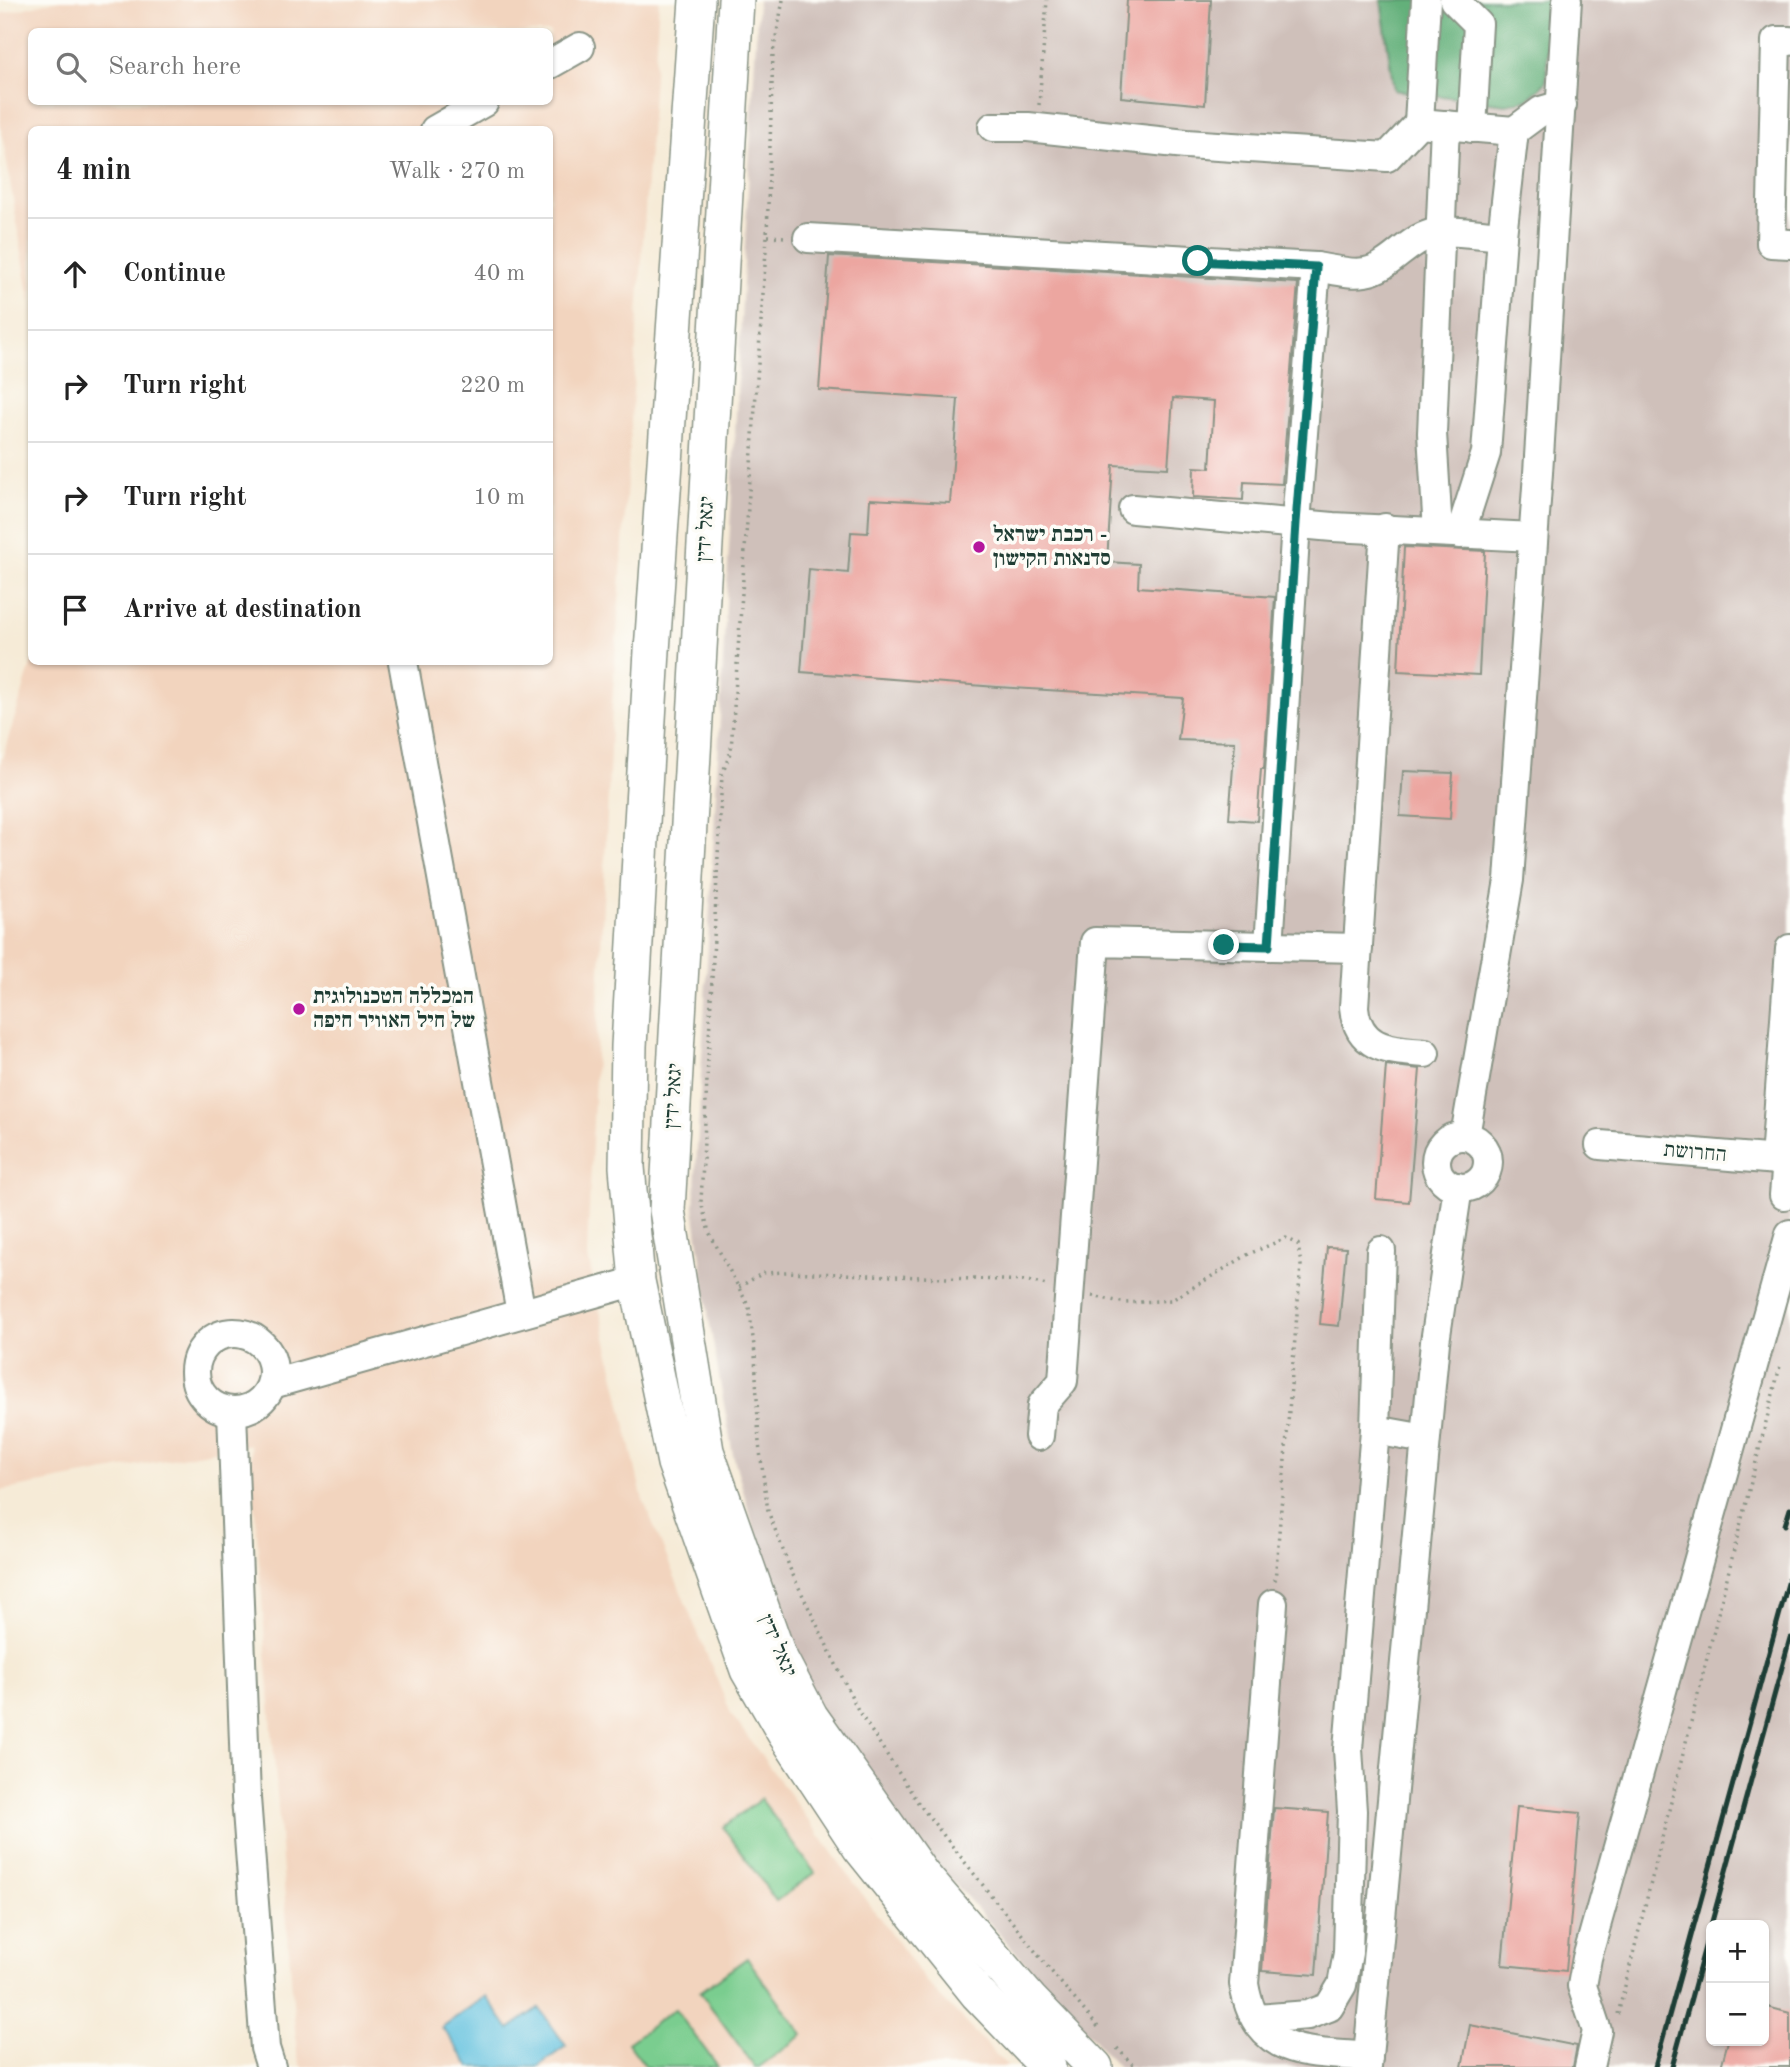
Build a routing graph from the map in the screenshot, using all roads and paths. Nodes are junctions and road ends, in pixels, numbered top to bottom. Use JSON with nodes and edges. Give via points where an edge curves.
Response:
{"nodes":[{"id":1,"x":697,"y":0,"type":"edge"},
{"id":2,"x":736,"y":0,"type":"edge"},
{"id":3,"x":783,"y":0,"type":"edge"},
{"id":4,"x":1046,"y":0,"type":"edge"},
{"id":5,"x":1426,"y":0,"type":"edge"},
{"id":6,"x":1454,"y":0,"type":"edge"},
{"id":7,"x":1567,"y":0,"type":"edge"},
{"id":8,"x":1790,"y":41,"type":"edge"},
{"id":9,"x":580,"y":47,"type":"dead end"},
{"id":10,"x":553,"y":62,"type":"edge"},
{"id":11,"x":479,"y":105,"type":"edge"},
{"id":12,"x":1562,"y":105,"type":"junction"},
{"id":13,"x":1446,"y":125,"type":"junction"},
{"id":14,"x":442,"y":126,"type":"edge"},
{"id":15,"x":993,"y":127,"type":"dead end"},
{"id":16,"x":1038,"y":128,"type":"junction"},
{"id":17,"x":1514,"y":131,"type":"junction"},
{"id":18,"x":1439,"y":232,"type":"junction"},
{"id":19,"x":1502,"y":236,"type":"junction"},
{"id":20,"x":808,"y":238,"type":"dead end"},
{"id":21,"x":1790,"y":244,"type":"edge"},
{"id":22,"x":1316,"y":267,"type":"junction"},
{"id":23,"x":1133,"y":509,"type":"dead end"},
{"id":24,"x":1296,"y":523,"type":"junction"},
{"id":25,"x":1385,"y":528,"type":"junction"},
{"id":26,"x":1449,"y":533,"type":"junction"},
{"id":27,"x":1533,"y":537,"type":"junction"},
{"id":28,"x":404,"y":665,"type":"edge"},
{"id":29,"x":1269,"y":946,"type":"junction"},
{"id":30,"x":1358,"y":948,"type":"junction"},
{"id":31,"x":1790,"y":949,"type":"edge"},
{"id":32,"x":1425,"y":1053,"type":"dead end"},
{"id":33,"x":1600,"y":1145,"type":"dead end"},
{"id":34,"x":1785,"y":1162,"type":"edge"},
{"id":35,"x":1784,"y":1195,"type":"dead end"},
{"id":36,"x":1790,"y":1234,"type":"edge"},
{"id":37,"x":1381,"y":1251,"type":"dead end"},
{"id":38,"x":637,"y":1280,"type":"junction"},
{"id":39,"x":739,"y":1287,"type":"junction"},
{"id":40,"x":1070,"y":1290,"type":"junction"},
{"id":41,"x":521,"y":1312,"type":"junction"},
{"id":42,"x":1783,"y":1355,"type":"dead end"},
{"id":43,"x":272,"y":1384,"type":"junction"},
{"id":44,"x":233,"y":1411,"type":"junction"},
{"id":45,"x":1375,"y":1430,"type":"junction"},
{"id":46,"x":1039,"y":1436,"type":"dead end"},
{"id":47,"x":1425,"y":1439,"type":"junction"},
{"id":48,"x":1273,"y":1604,"type":"joint"},
{"id":49,"x":1257,"y":2019,"type":"junction"},
{"id":50,"x":1615,"y":2027,"type":"dead end"},
{"id":51,"x":1099,"y":2028,"type":"dead end"},
{"id":52,"x":1106,"y":2058,"type":"edge"},
{"id":53,"x":1367,"y":2062,"type":"edge"},
{"id":54,"x":271,"y":2067,"type":"edge"},
{"id":55,"x":1048,"y":2067,"type":"edge"},
{"id":56,"x":1135,"y":2067,"type":"edge"},
{"id":57,"x":1588,"y":2067,"type":"edge"}],
"edges":[{"from":1,"to":38,"type":"main road","name":"יגאל ידין","via":[[629,1046],[627,1167]]},
{"from":2,"to":52,"type":"main road","name":"יגאל ידין","via":[[667,1210],[706,1451],[778,1655],[810,1716],[922,1875],[1030,2000]]},
{"from":3,"to":39,"type":"path","via":[[773,53],[767,236],[731,750],[722,775],[701,1202],[709,1232]]},
{"from":4,"to":16,"type":"path"},
{"from":5,"to":13,"type":"street"},
{"from":6,"to":13,"type":"street","via":[[1478,24]]},
{"from":7,"to":12,"type":"street"},
{"from":8,"to":21,"type":"street","via":[[1776,41],[1771,243]]},
{"from":9,"to":10,"type":"street"},
{"from":11,"to":14,"type":"street"},
{"from":12,"to":17,"type":"street","via":[[1541,111]]},
{"from":12,"to":27,"type":"street"},
{"from":13,"to":16,"type":"street","via":[[1387,157],[1186,144]]},
{"from":13,"to":17,"type":"street"},
{"from":13,"to":18,"type":"street"},
{"from":15,"to":16,"type":"street"},
{"from":17,"to":19,"type":"street"},
{"from":18,"to":19,"type":"street"},
{"from":18,"to":22,"type":"street","via":[[1364,273]]},
{"from":18,"to":26,"type":"street","via":[[1432,433]]},
{"from":19,"to":26,"type":"street","via":[[1486,453]]},
{"from":20,"to":22,"type":"street"},
{"from":22,"to":24,"type":"street"},
{"from":23,"to":24,"type":"street"},
{"from":24,"to":25,"type":"street"},
{"from":24,"to":29,"type":"street"},
{"from":25,"to":26,"type":"street"},
{"from":25,"to":30,"type":"street"},
{"from":26,"to":27,"type":"street"},
{"from":27,"to":47,"type":"street","via":[[1509,880],[1465,1136],[1446,1141],[1436,1158],[1441,1177],[1458,1188]]},
{"from":28,"to":41,"type":"street"},
{"from":29,"to":30,"type":"street"},
{"from":29,"to":40,"type":"street","via":[[1095,942]]},
{"from":30,"to":32,"type":"street","via":[[1354,1007],[1358,1027],[1387,1050]]},
{"from":31,"to":34,"type":"street"},
{"from":33,"to":34,"type":"street","name":"החרושת"},
{"from":34,"to":35,"type":"street"},
{"from":36,"to":57,"type":"street","via":[[1587,1958],[1582,1986],[1597,2031]]},
{"from":37,"to":45,"type":"street"},
{"from":38,"to":41,"type":"street"},
{"from":38,"to":55,"type":"main road","name":"יגאל ידין","via":[[676,1463],[748,1670],[860,1847],[978,1994]]},
{"from":39,"to":40,"type":"path","via":[[763,1273],[788,1272],[1028,1281]]},
{"from":39,"to":51,"type":"path","via":[[749,1307],[768,1511],[791,1571],[859,1712],[919,1804]]},
{"from":40,"to":46,"type":"street","via":[[1063,1381],[1042,1405]]},
{"from":40,"to":48,"type":"path","via":[[1126,1303],[1172,1300],[1267,1244],[1286,1238],[1298,1244],[1301,1265]]},
{"from":41,"to":43,"type":"street"},
{"from":42,"to":50,"type":"path"},
{"from":43,"to":44,"type":"street","via":[[257,1404]]},
{"from":43,"to":44,"type":"street","via":[[271,1358],[255,1339],[230,1333],[217,1337],[199,1355],[196,1380],[209,1402]]},
{"from":44,"to":54,"type":"street","via":[[246,1798],[265,2048]]},
{"from":45,"to":47,"type":"street"},
{"from":45,"to":49,"type":"street","via":[[1348,1749],[1352,1811],[1348,1953],[1342,1985],[1329,2007],[1308,2015]]},
{"from":47,"to":53,"type":"street"},
{"from":48,"to":49,"type":"street","via":[[1244,1984]]},
{"from":49,"to":53,"type":"street","via":[[1273,2041],[1289,2049]]},
{"from":52,"to":56,"type":"path"}]}
